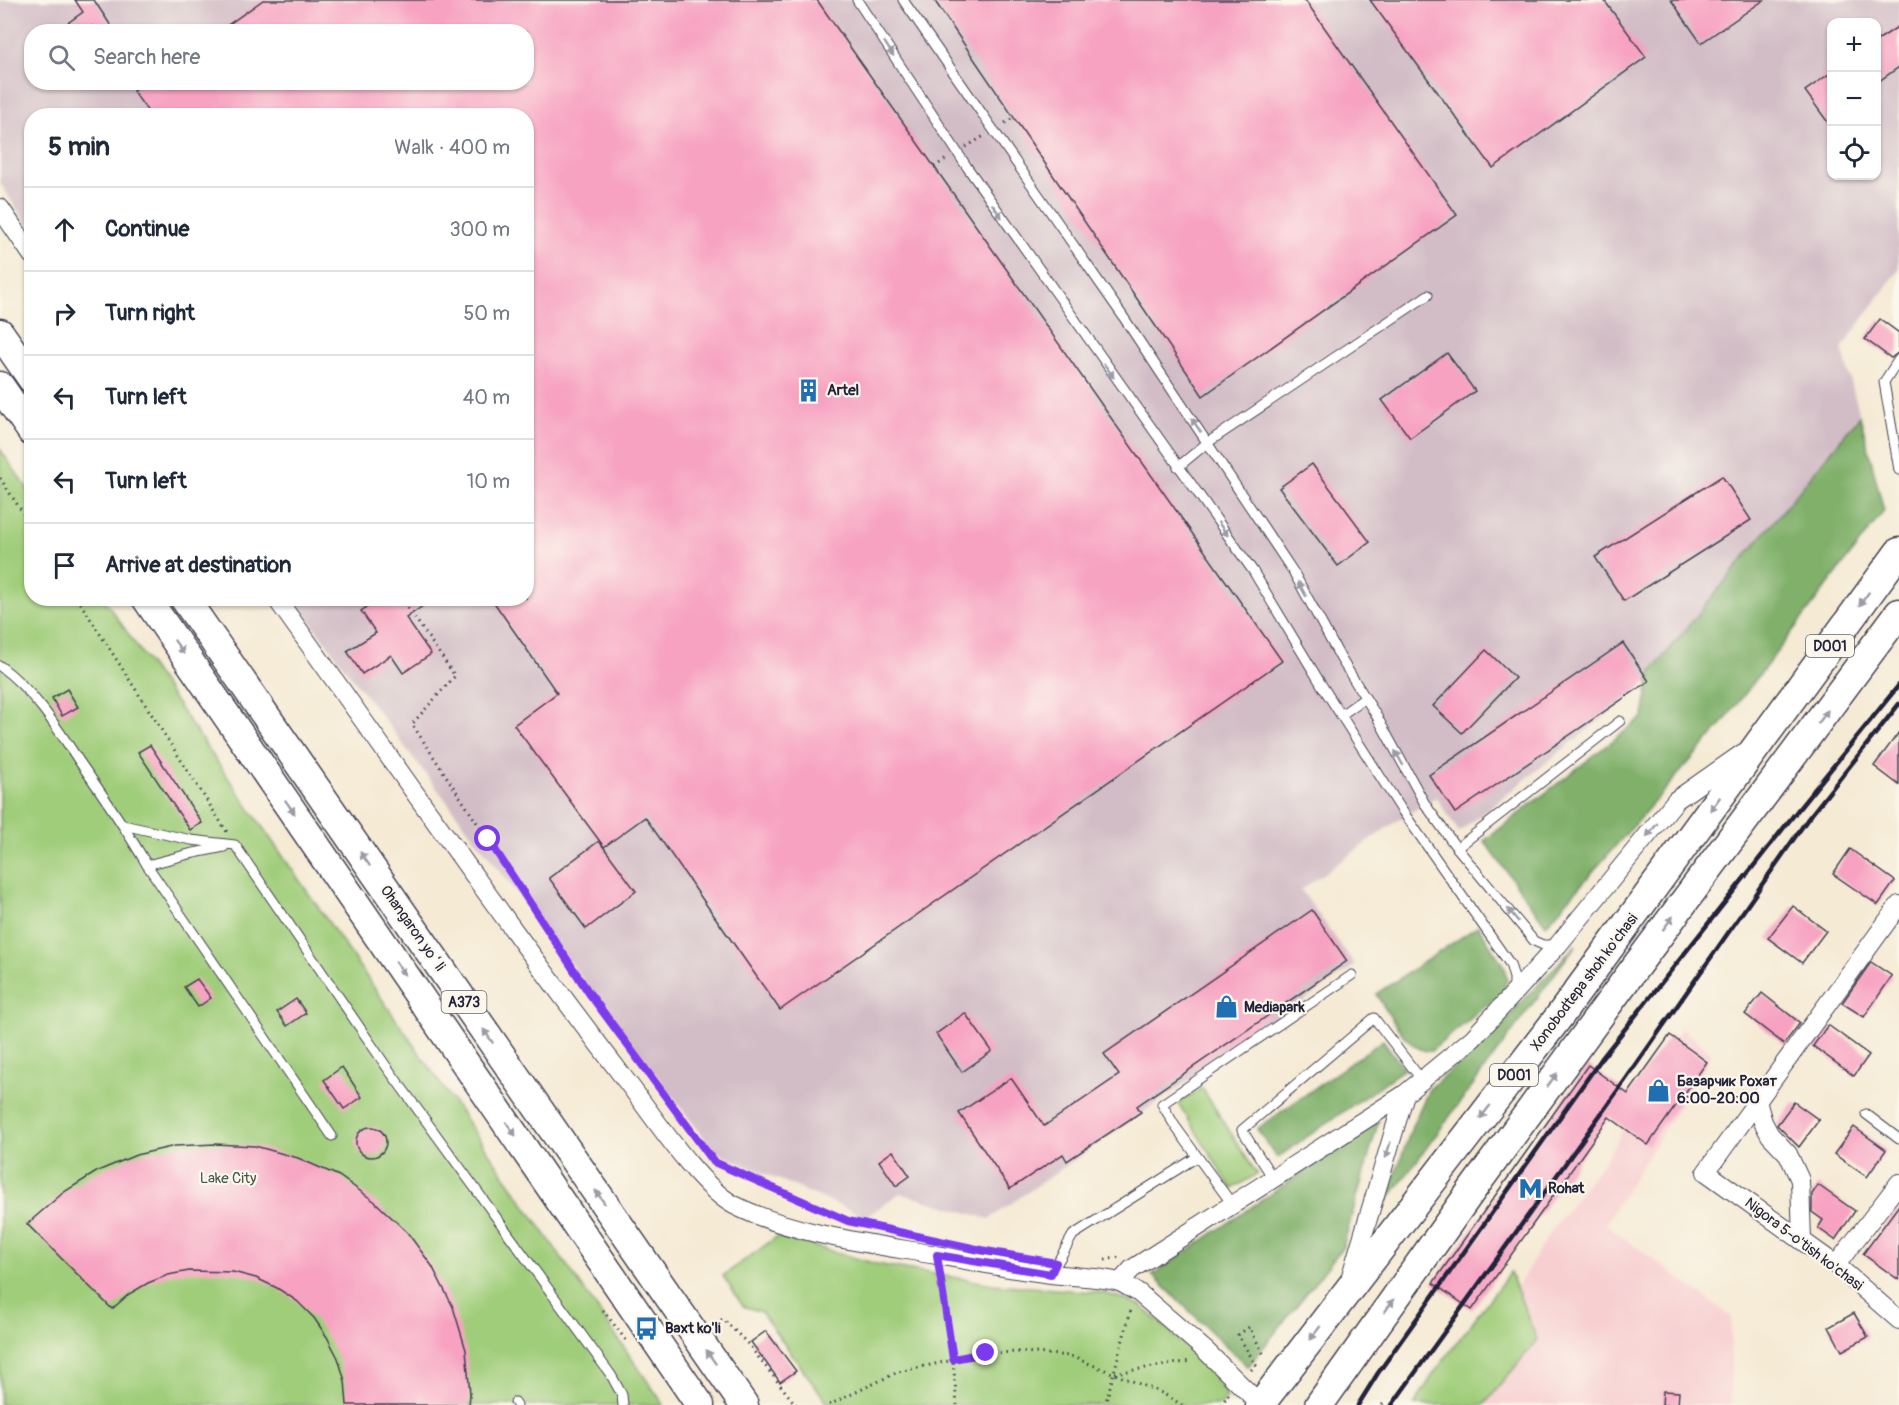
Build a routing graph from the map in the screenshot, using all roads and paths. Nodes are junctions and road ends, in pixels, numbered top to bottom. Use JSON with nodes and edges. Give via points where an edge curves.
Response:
{"nodes":[{"id":1,"x":857,"y":0,"type":"edge"},
{"id":2,"x":903,"y":0,"type":"edge"},
{"id":3,"x":1013,"y":118,"type":"dead end"},
{"id":4,"x":1003,"y":124,"type":"dead end"},
{"id":5,"x":993,"y":130,"type":"dead end"},
{"id":6,"x":964,"y":148,"type":"dead end"},
{"id":7,"x":954,"y":154,"type":"dead end"},
{"id":8,"x":934,"y":167,"type":"dead end"},
{"id":9,"x":0,"y":208,"type":"edge"},
{"id":10,"x":24,"y":243,"type":"edge"},
{"id":11,"x":1428,"y":295,"type":"dead end"},
{"id":12,"x":0,"y":333,"type":"edge"},
{"id":13,"x":1899,"y":358,"type":"edge"},
{"id":14,"x":24,"y":368,"type":"edge"},
{"id":15,"x":0,"y":386,"type":"edge"},
{"id":16,"x":24,"y":420,"type":"edge"},
{"id":17,"x":1207,"y":443,"type":"junction"},
{"id":18,"x":1178,"y":467,"type":"junction"},
{"id":19,"x":1899,"y":470,"type":"edge"},
{"id":20,"x":0,"y":478,"type":"edge"},
{"id":21,"x":24,"y":515,"type":"edge"},
{"id":22,"x":1899,"y":552,"type":"edge"},
{"id":23,"x":82,"y":606,"type":"edge"},
{"id":24,"x":151,"y":606,"type":"edge"},
{"id":25,"x":190,"y":606,"type":"edge"},
{"id":26,"x":282,"y":606,"type":"edge"},
{"id":27,"x":407,"y":606,"type":"edge"},
{"id":28,"x":1899,"y":613,"type":"edge"},
{"id":29,"x":0,"y":666,"type":"edge"},
{"id":30,"x":1365,"y":698,"type":"junction"},
{"id":31,"x":1341,"y":715,"type":"junction"},
{"id":32,"x":1620,"y":722,"type":"dead end"},
{"id":33,"x":1760,"y":742,"type":"junction"},
{"id":34,"x":1788,"y":764,"type":"junction"},
{"id":35,"x":123,"y":825,"type":"junction"},
{"id":36,"x":235,"y":845,"type":"junction"},
{"id":37,"x":1457,"y":848,"type":"junction"},
{"id":38,"x":147,"y":865,"type":"junction"},
{"id":39,"x":1899,"y":905,"type":"edge"},
{"id":40,"x":1558,"y":945,"type":"junction"},
{"id":41,"x":1352,"y":975,"type":"dead end"},
{"id":42,"x":1514,"y":995,"type":"junction"},
{"id":43,"x":1421,"y":1079,"type":"junction"},
{"id":44,"x":1405,"y":1094,"type":"junction"},
{"id":45,"x":1757,"y":1101,"type":"junction"},
{"id":46,"x":1866,"y":1114,"type":"dead end"},
{"id":47,"x":332,"y":1136,"type":"dead end"},
{"id":48,"x":1899,"y":1139,"type":"edge"},
{"id":49,"x":1197,"y":1157,"type":"junction"},
{"id":50,"x":1273,"y":1178,"type":"junction"},
{"id":51,"x":1899,"y":1183,"type":"edge"},
{"id":52,"x":1232,"y":1204,"type":"junction"},
{"id":53,"x":860,"y":1223,"type":"dead end"},
{"id":54,"x":1802,"y":1240,"type":"junction"},
{"id":55,"x":937,"y":1255,"type":"junction"},
{"id":56,"x":1102,"y":1261,"type":"dead end"},
{"id":57,"x":1836,"y":1265,"type":"junction"},
{"id":58,"x":1132,"y":1269,"type":"junction"},
{"id":59,"x":1051,"y":1274,"type":"junction"},
{"id":60,"x":1120,"y":1282,"type":"junction"},
{"id":61,"x":1139,"y":1293,"type":"junction"},
{"id":62,"x":1345,"y":1294,"type":"junction"},
{"id":63,"x":721,"y":1320,"type":"dead end"},
{"id":64,"x":1899,"y":1320,"type":"edge"},
{"id":65,"x":1264,"y":1355,"type":"dead end"},
{"id":66,"x":1212,"y":1357,"type":"junction"},
{"id":67,"x":953,"y":1359,"type":"junction"},
{"id":68,"x":1113,"y":1373,"type":"junction"},
{"id":69,"x":1247,"y":1374,"type":"dead end"},
{"id":70,"x":623,"y":1405,"type":"edge"},
{"id":71,"x":700,"y":1405,"type":"edge"},
{"id":72,"x":744,"y":1405,"type":"edge"},
{"id":73,"x":796,"y":1405,"type":"edge"},
{"id":74,"x":829,"y":1405,"type":"edge"},
{"id":75,"x":957,"y":1405,"type":"edge"},
{"id":76,"x":1105,"y":1405,"type":"edge"},
{"id":77,"x":1182,"y":1405,"type":"edge"},
{"id":78,"x":1260,"y":1405,"type":"edge"},
{"id":79,"x":1319,"y":1405,"type":"edge"}],
"edges":[{"from":1,"to":18,"type":"lane","one_way":true,"via":[[967,167]]},
{"from":17,"to":2,"type":"lane","one_way":true},
{"from":3,"to":4,"type":"path"},
{"from":5,"to":6,"type":"path"},
{"from":7,"to":8,"type":"path"},
{"from":9,"to":10,"type":"street"},
{"from":11,"to":17,"type":"lane"},
{"from":12,"to":14,"type":"highway"},
{"from":13,"to":19,"type":"lane","via":[[1884,382]]},
{"from":15,"to":16,"type":"highway"},
{"from":17,"to":18,"type":"lane"},
{"from":30,"to":17,"type":"lane","one_way":true,"via":[[1294,573]]},
{"from":18,"to":31,"type":"lane","one_way":true,"via":[[1253,571]]},
{"from":20,"to":21,"type":"path"},
{"from":22,"to":33,"type":"highway","name":"Xonobodtepa shoh ko'chasi","number":"D001","one_way":true},
{"from":23,"to":36,"type":"path"},
{"from":24,"to":71,"type":"highway","number":"A373","one_way":true},
{"from":72,"to":25,"type":"highway","name":"Ohangaron yoʻli","number":"A373","one_way":true},
{"from":26,"to":55,"type":"street","via":[[581,1022],[717,1193],[732,1204],[784,1224]]},
{"from":27,"to":53,"type":"path","via":[[455,676],[412,724],[589,993],[714,1162]]},
{"from":34,"to":28,"type":"highway","number":"D001","one_way":true},
{"from":29,"to":35,"type":"lane","via":[[42,707]]},
{"from":30,"to":31,"type":"lane"},
{"from":37,"to":30,"type":"lane","one_way":true,"via":[[1425,804]]},
{"from":31,"to":42,"type":"lane","via":[[1401,809],[1510,964]]},
{"from":32,"to":37,"type":"lane"},
{"from":33,"to":34,"type":"highway"},
{"from":33,"to":40,"type":"street","one_way":true,"via":[[1677,800]]},
{"from":33,"to":62,"type":"highway","name":"Xonobodtepa shoh ko'chasi","number":"D001","one_way":true,"via":[[1558,1018]]},
{"from":79,"to":34,"type":"highway","number":"D001","one_way":true,"via":[[1472,1190]]},
{"from":35,"to":36,"type":"lane"},
{"from":35,"to":38,"type":"lane"},
{"from":36,"to":38,"type":"lane"},
{"from":36,"to":70,"type":"lane","via":[[386,1066],[611,1375]]},
{"from":40,"to":37,"type":"lane","one_way":true,"via":[[1534,941]]},
{"from":38,"to":47,"type":"lane"},
{"from":39,"to":45,"type":"street"},
{"from":40,"to":42,"type":"street"},
{"from":41,"to":49,"type":"lane","via":[[1162,1104]]},
{"from":42,"to":43,"type":"street","via":[[1473,1038]]},
{"from":43,"to":44,"type":"street"},
{"from":43,"to":50,"type":"lane","via":[[1374,1018],[1242,1130]]},
{"from":44,"to":50,"type":"street"},
{"from":44,"to":62,"type":"street","one_way":true},
{"from":45,"to":54,"type":"street","via":[[1770,1135],[1788,1154],[1800,1180]]},
{"from":45,"to":54,"type":"street","name":"Nigora 5-o'tish ko'chasi","via":[[1706,1172]]},
{"from":46,"to":48,"type":"lane"},
{"from":49,"to":52,"type":"lane"},
{"from":49,"to":59,"type":"lane","via":[[1073,1235]]},
{"from":50,"to":52,"type":"street"},
{"from":51,"to":57,"type":"street"},
{"from":52,"to":58,"type":"street"},
{"from":54,"to":57,"type":"street","name":"Nigora 5-o'tish ko'chasi"},
{"from":55,"to":59,"type":"street"},
{"from":55,"to":67,"type":"path"},
{"from":56,"to":58,"type":"path","via":[[1123,1256]]},
{"from":57,"to":64,"type":"street","name":"Nigora 5-o'tish ko'chasi"},
{"from":58,"to":60,"type":"street"},
{"from":59,"to":60,"type":"street"},
{"from":60,"to":61,"type":"street"},
{"from":61,"to":66,"type":"street"},
{"from":61,"to":68,"type":"path"},
{"from":62,"to":78,"type":"highway","name":"Xonobodtepa shoh ko'chasi","number":"D001","one_way":true},
{"from":63,"to":73,"type":"path","via":[[748,1344]]},
{"from":65,"to":69,"type":"path","via":[[1249,1327],[1238,1335],[1256,1365]]},
{"from":66,"to":68,"type":"path"},
{"from":66,"to":78,"type":"street"},
{"from":67,"to":68,"type":"path","via":[[1023,1352],[1070,1356]]},
{"from":67,"to":74,"type":"path","via":[[898,1372]]},
{"from":67,"to":75,"type":"path"},
{"from":68,"to":76,"type":"path"},
{"from":68,"to":77,"type":"path"}]}
